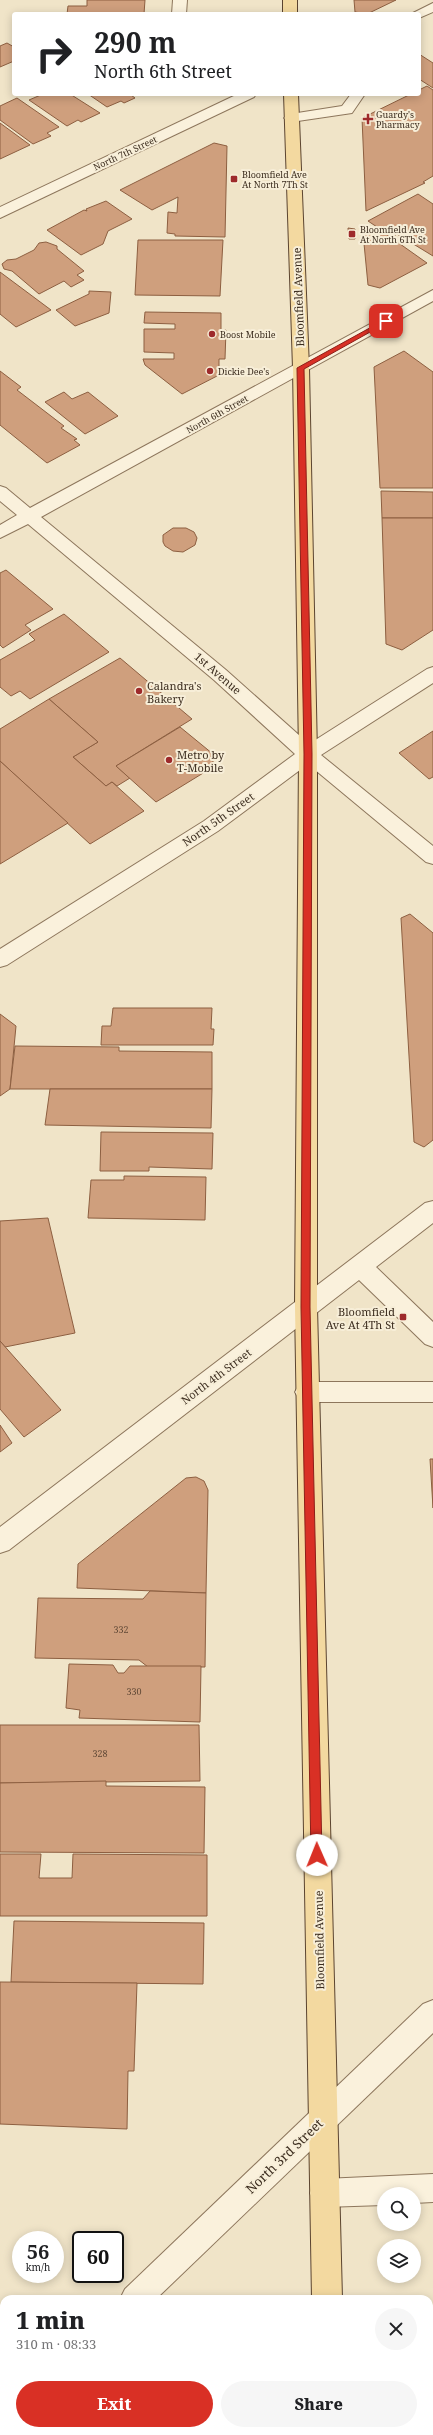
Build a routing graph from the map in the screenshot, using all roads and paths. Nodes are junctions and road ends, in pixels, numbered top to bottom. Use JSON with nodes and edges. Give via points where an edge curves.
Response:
{"nodes":[{"id":1,"x":180,"y":0,"type":"edge"},
{"id":2,"x":290,"y":0,"type":"edge"},
{"id":3,"x":433,"y":7,"type":"edge"},
{"id":4,"x":179,"y":12,"type":"edge"},
{"id":5,"x":290,"y":12,"type":"edge"},
{"id":6,"x":421,"y":13,"type":"edge"},
{"id":7,"x":245,"y":96,"type":"edge"},
{"id":8,"x":291,"y":96,"type":"edge"},
{"id":9,"x":357,"y":96,"type":"edge"},
{"id":10,"x":291,"y":118,"type":"junction"},
{"id":11,"x":0,"y":213,"type":"edge"},
{"id":12,"x":433,"y":295,"type":"edge"},
{"id":13,"x":301,"y":368,"type":"junction"},
{"id":14,"x":0,"y":492,"type":"edge"},
{"id":15,"x":29,"y":516,"type":"junction"},
{"id":16,"x":0,"y":532,"type":"edge"},
{"id":17,"x":433,"y":674,"type":"edge"},
{"id":18,"x":308,"y":754,"type":"junction"},
{"id":19,"x":433,"y":857,"type":"edge"},
{"id":20,"x":0,"y":959,"type":"edge"},
{"id":21,"x":433,"y":1210,"type":"edge"},
{"id":22,"x":360,"y":1266,"type":"junction"},
{"id":23,"x":306,"y":1307,"type":"junction"},
{"id":24,"x":433,"y":1337,"type":"edge"},
{"id":25,"x":307,"y":1392,"type":"junction"},
{"id":26,"x":433,"y":1392,"type":"edge"},
{"id":27,"x":0,"y":1542,"type":"edge"},
{"id":28,"x":433,"y":2014,"type":"edge"},
{"id":29,"x":322,"y":2119,"type":"junction"},
{"id":30,"x":433,"y":2188,"type":"edge"},
{"id":31,"x":324,"y":2193,"type":"junction"},
{"id":32,"x":139,"y":2295,"type":"edge"},
{"id":33,"x":327,"y":2295,"type":"edge"}],
"edges":[{"from":1,"to":4,"type":"street"},
{"from":2,"to":5,"type":"main road"},
{"from":3,"to":6,"type":"street"},
{"from":7,"to":11,"type":"street","name":"North 7th Street"},
{"from":8,"to":10,"type":"main road","name":"Bloomfield Avenue"},
{"from":9,"to":10,"type":"street","via":[[347,110]]},
{"from":10,"to":13,"type":"main road","name":"Bloomfield Avenue"},
{"from":12,"to":13,"type":"street","name":"North 6th Street"},
{"from":13,"to":15,"type":"street","name":"North 6th Street"},
{"from":13,"to":18,"type":"main road","name":"Bloomfield Avenue"},
{"from":14,"to":15,"type":"street","name":"1st Avenue"},
{"from":15,"to":16,"type":"street","name":"North 6th Street"},
{"from":15,"to":18,"type":"street","name":"1st Avenue","via":[[220,675]]},
{"from":17,"to":18,"type":"street","name":"North 5th Street"},
{"from":18,"to":19,"type":"street","name":"1st Avenue"},
{"from":18,"to":20,"type":"street","name":"North 5th Street","via":[[211,826]]},
{"from":18,"to":23,"type":"main road","name":"Bloomfield Avenue"},
{"from":21,"to":22,"type":"street","name":"North 4th Street"},
{"from":22,"to":23,"type":"street","name":"North 4th Street"},
{"from":22,"to":24,"type":"street"},
{"from":23,"to":25,"type":"main road","name":"Bloomfield Avenue"},
{"from":23,"to":27,"type":"street","name":"North 4th Street"},
{"from":25,"to":26,"type":"street"},
{"from":25,"to":29,"type":"main road","name":"Bloomfield Avenue"},
{"from":28,"to":29,"type":"street","name":"North 3rd Street"},
{"from":29,"to":31,"type":"main road","name":"Bloomfield Avenue"},
{"from":29,"to":32,"type":"street","name":"North 3rd Street"},
{"from":30,"to":31,"type":"street"},
{"from":31,"to":33,"type":"main road","name":"Bloomfield Avenue"}]}
